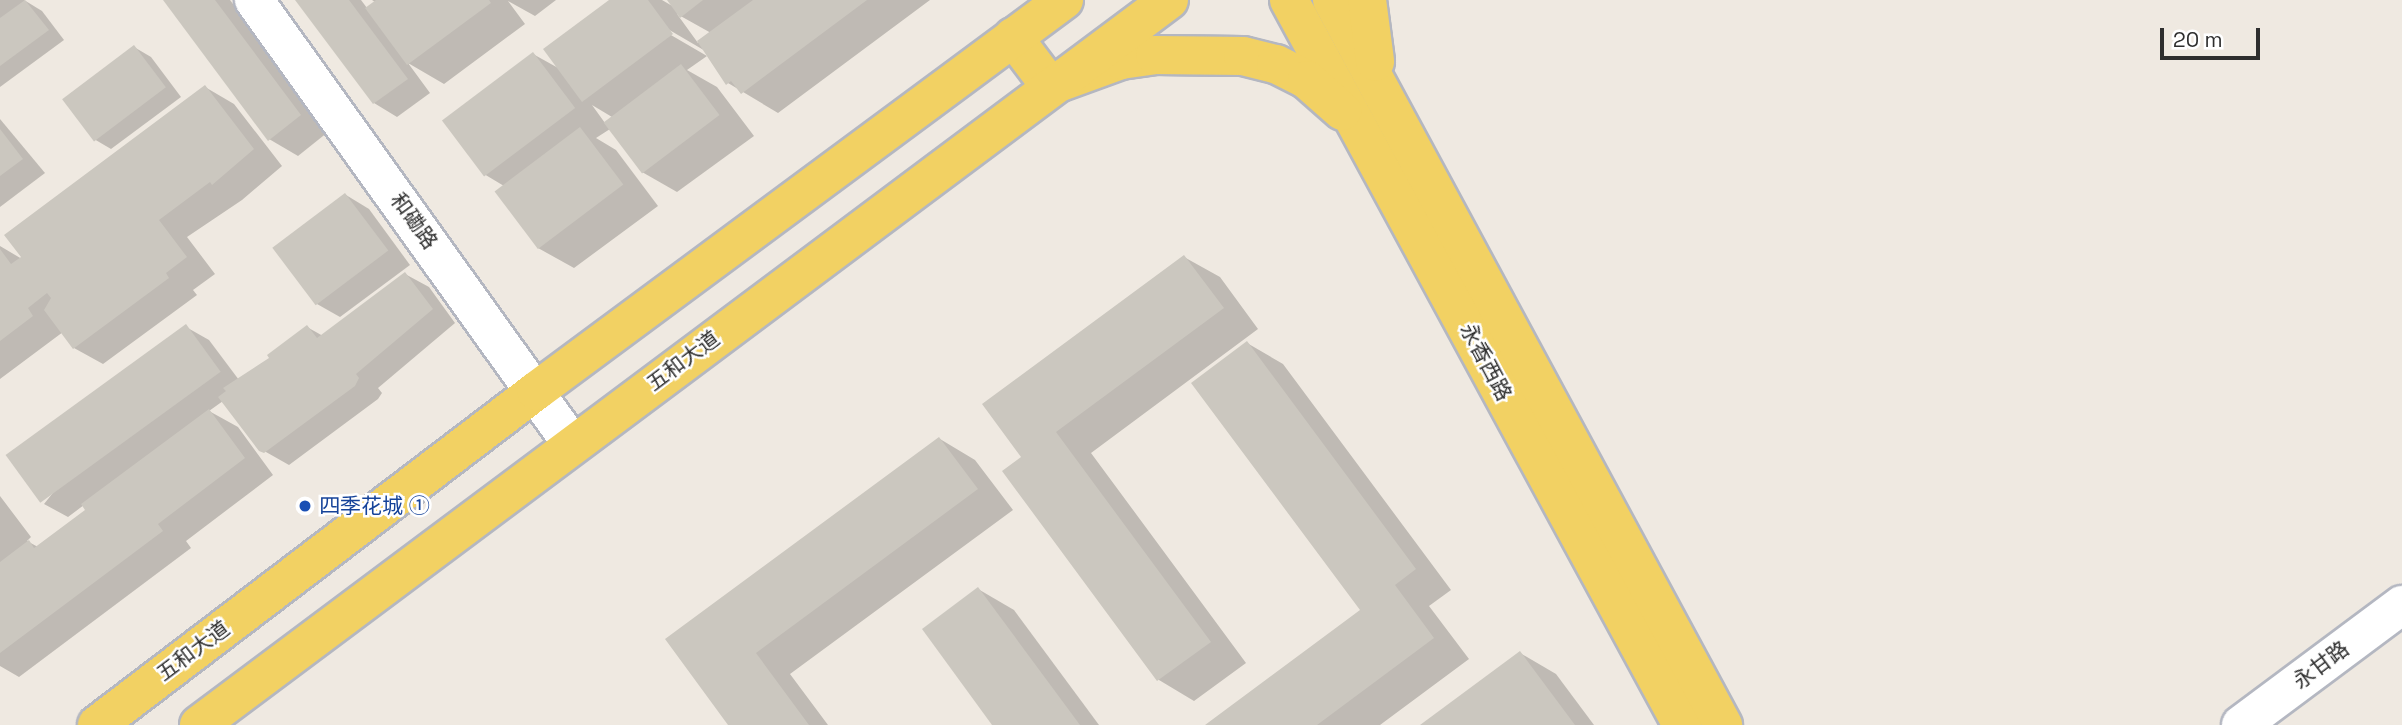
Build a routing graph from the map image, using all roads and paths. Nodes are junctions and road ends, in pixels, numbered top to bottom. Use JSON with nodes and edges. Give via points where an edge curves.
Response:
{"nodes":[{"id":1,"x":254,"y":0,"type":"edge"},
{"id":2,"x":1169,"y":0,"type":"edge"},
{"id":3,"x":1289,"y":0,"type":"edge"},
{"id":4,"x":1332,"y":0,"type":"edge"},
{"id":5,"x":1367,"y":0,"type":"edge"},
{"id":6,"x":1044,"y":13,"type":"edge"},
{"id":7,"x":1050,"y":86,"type":"junction"},
{"id":8,"x":1381,"y":91,"type":"junction"},
{"id":9,"x":1360,"y":130,"type":"junction"},
{"id":10,"x":536,"y":391,"type":"junction"},
{"id":11,"x":572,"y":444,"type":"junction"},
{"id":12,"x":2402,"y":605,"type":"edge"},
{"id":13,"x":97,"y":725,"type":"edge"},
{"id":14,"x":199,"y":725,"type":"edge"},
{"id":15,"x":1682,"y":725,"type":"edge"},
{"id":16,"x":1723,"y":725,"type":"edge"},
{"id":17,"x":2241,"y":725,"type":"edge"}],
"edges":[{"from":1,"to":10,"type":"street","name":"和磡路"},
{"from":2,"to":7,"type":"main road","name":"五和大道"},
{"from":3,"to":9,"type":"main road","name":"永香西路"},
{"from":4,"to":8,"type":"main road","name":"永香西路"},
{"from":5,"to":8,"type":"main road"},
{"from":6,"to":7,"type":"main road"},
{"from":6,"to":10,"type":"main road","name":"五和大道"},
{"from":7,"to":9,"type":"main road","via":[[1132,59],[1193,53],[1243,56],[1276,64],[1307,80]]},
{"from":7,"to":11,"type":"main road","name":"五和大道"},
{"from":8,"to":16,"type":"main road","name":"永香西路"},
{"from":9,"to":15,"type":"main road","name":"永香西路"},
{"from":10,"to":11,"type":"street","name":"和磡路"},
{"from":10,"to":13,"type":"main road","name":"五和大道"},
{"from":11,"to":14,"type":"main road","name":"五和大道"},
{"from":12,"to":17,"type":"street","name":"永甘路"}]}
